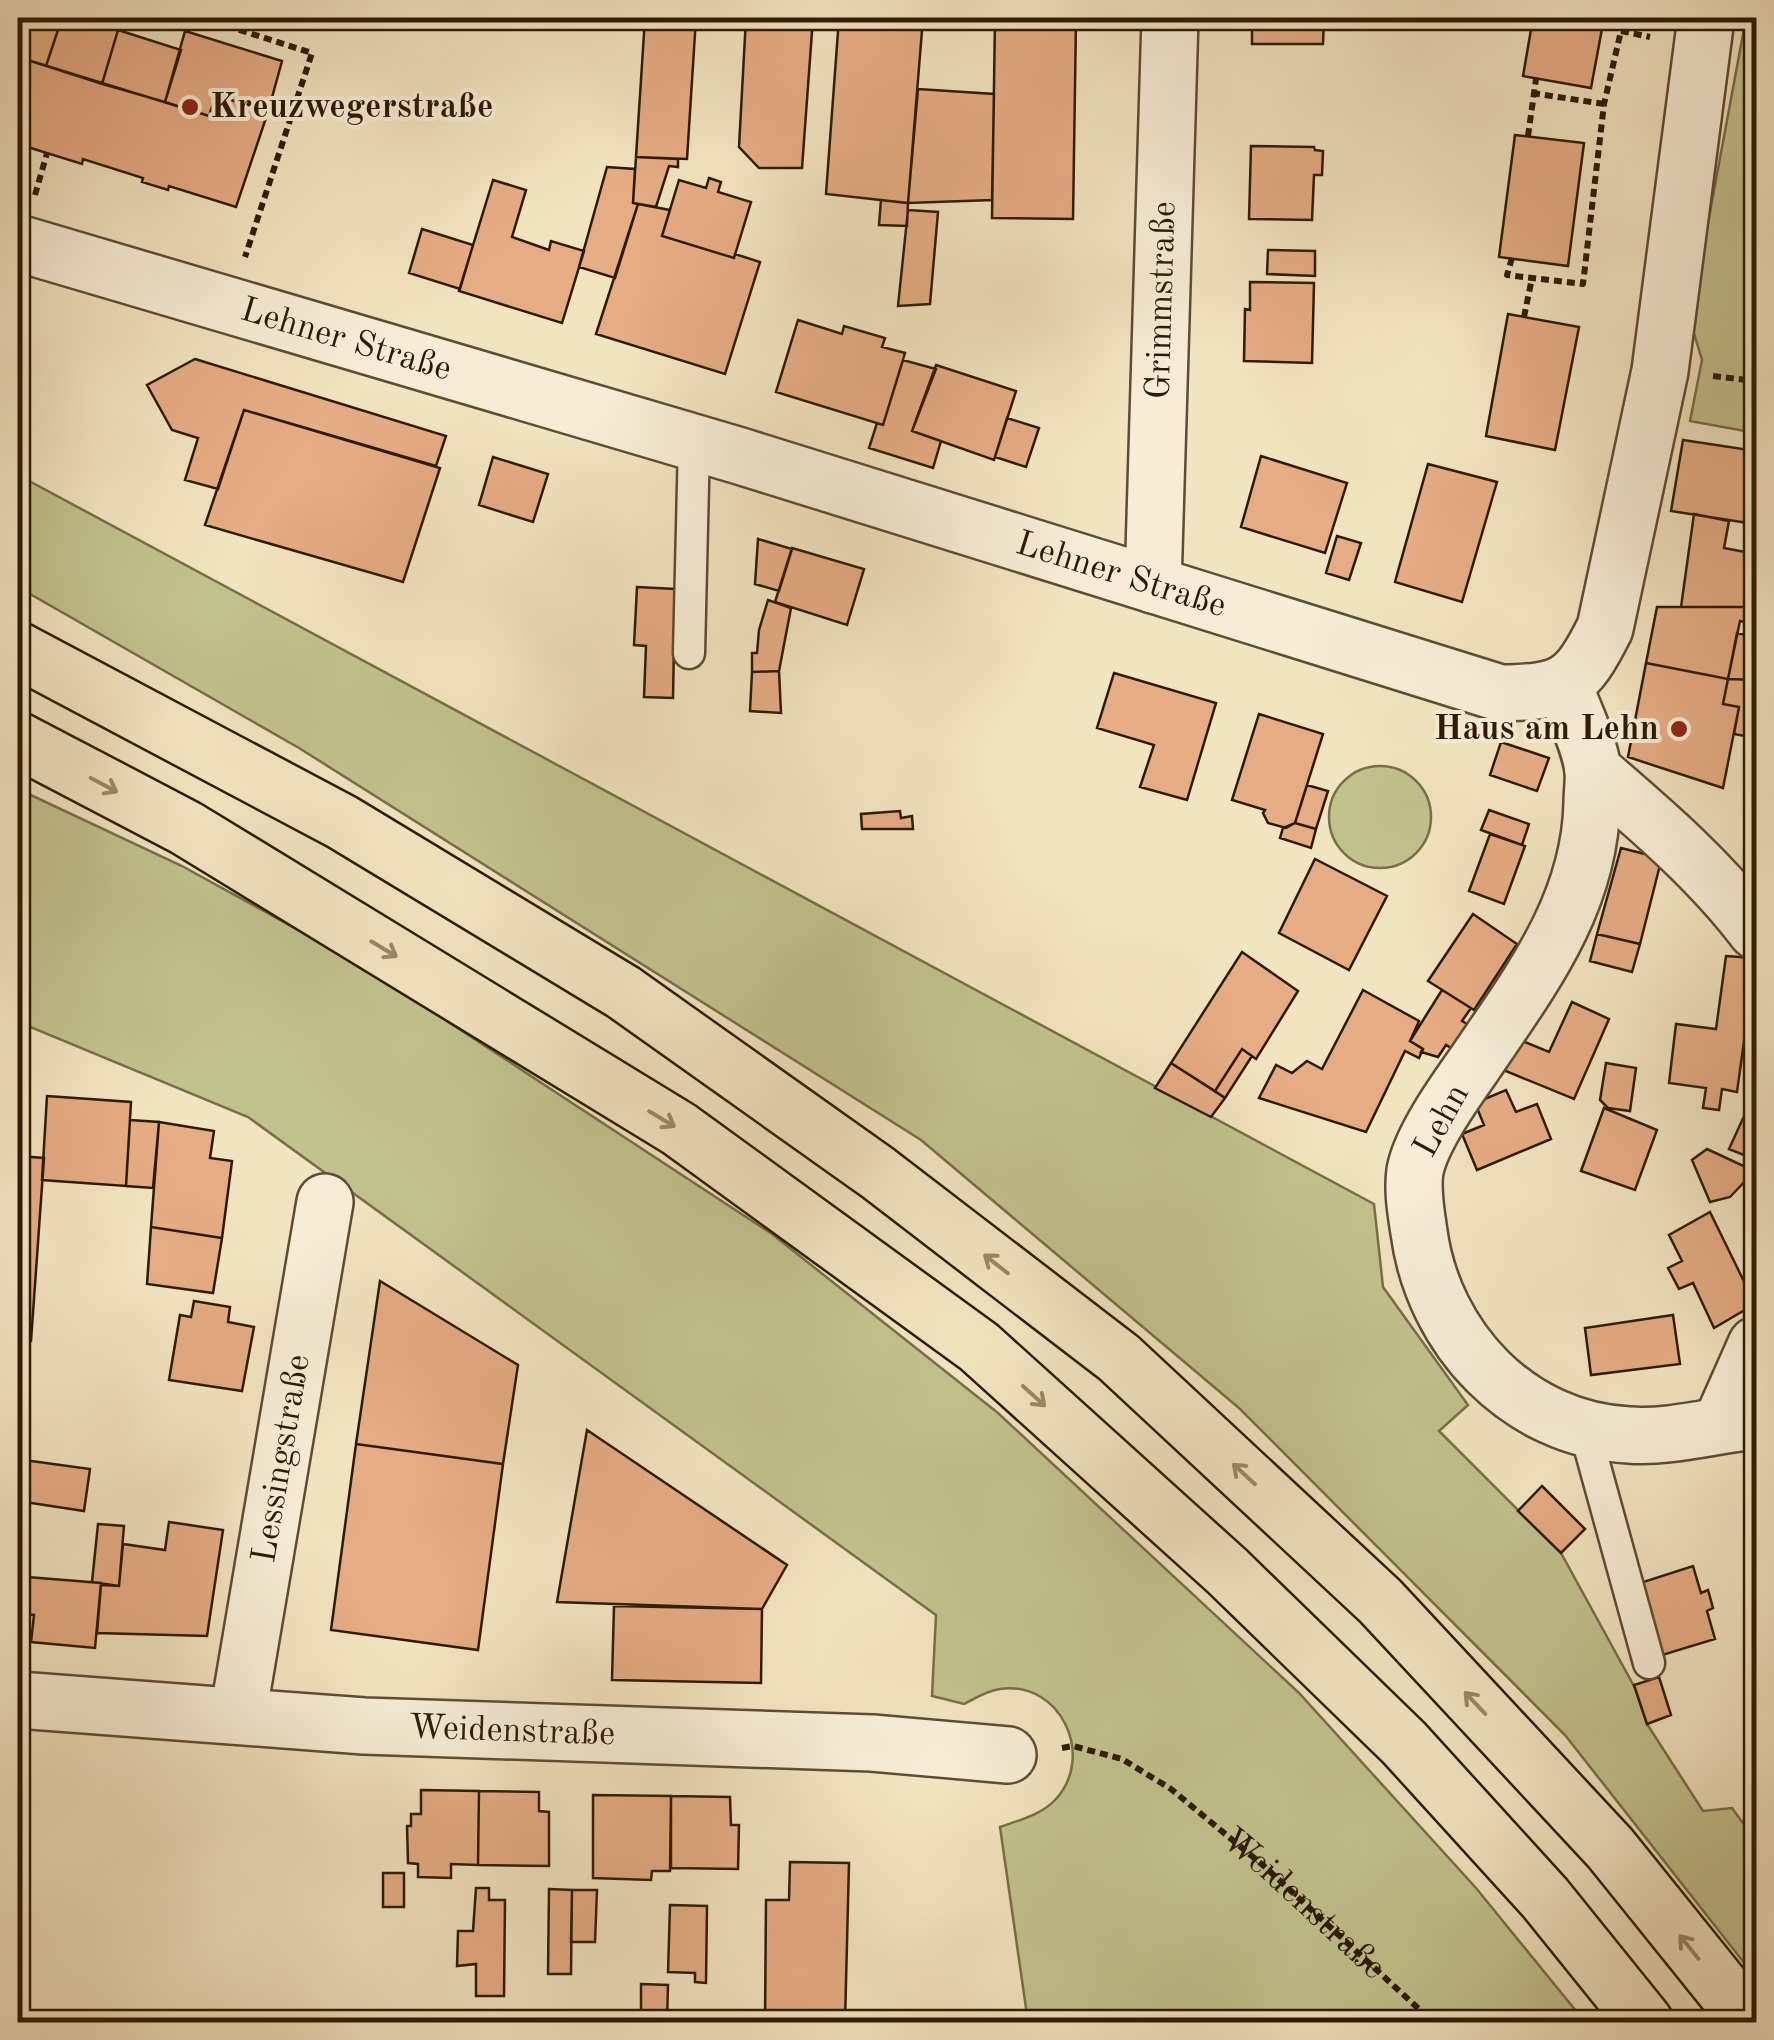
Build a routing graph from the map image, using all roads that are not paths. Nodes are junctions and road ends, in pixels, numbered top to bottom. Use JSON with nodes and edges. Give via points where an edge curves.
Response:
{"nodes":[{"id":1,"x":1170,"y":18,"type":"edge"},
{"id":2,"x":1706,"y":18,"type":"edge"},
{"id":3,"x":18,"y":244,"type":"edge"},
{"id":4,"x":694,"y":442,"type":"junction"},
{"id":5,"x":1152,"y":585,"type":"junction"},
{"id":6,"x":18,"y":650,"type":"edge"},
{"id":7,"x":689,"y":654,"type":"dead end"},
{"id":8,"x":1564,"y":686,"type":"junction"},
{"id":9,"x":18,"y":740,"type":"edge"},
{"id":10,"x":1593,"y":770,"type":"junction"},
{"id":11,"x":1756,"y":930,"type":"edge"},
{"id":12,"x":325,"y":1202,"type":"dead end"},
{"id":13,"x":1756,"y":1345,"type":"edge"},
{"id":14,"x":1739,"y":1422,"type":"edge"},
{"id":15,"x":1584,"y":1427,"type":"junction"},
{"id":16,"x":1649,"y":1663,"type":"dead end"},
{"id":17,"x":18,"y":1700,"type":"edge"},
{"id":18,"x":238,"y":1715,"type":"junction"},
{"id":19,"x":1008,"y":1754,"type":"dead end"},
{"id":20,"x":1645,"y":2022,"type":"edge"},
{"id":21,"x":1750,"y":2022,"type":"edge"}],
"edges":[{"from":1,"to":5,"type":"street","name":"Grimmstraße"},
{"from":2,"to":8,"type":"street","via":[[1660,371],[1605,628],[1587,664]]},
{"from":3,"to":4,"type":"street","name":"Lehner Straße"},
{"from":4,"to":5,"type":"street","name":"Lehner Straße"},
{"from":4,"to":7,"type":"lane"},
{"from":5,"to":8,"type":"street","name":"Lehner Straße","via":[[1500,693]]},
{"from":21,"to":6,"type":"highway","one_way":true,"via":[[1610,1848],[1380,1601],[1118,1358],[624,992],[342,822]]},
{"from":8,"to":10,"type":"street","name":"Lehn"},
{"from":9,"to":20,"type":"highway","one_way":true,"via":[[186,828],[679,1129],[979,1347],[1404,1742]]},
{"from":10,"to":11,"type":"street","name":"Lehn","via":[[1669,836]]},
{"from":10,"to":15,"type":"street","name":"Lehn","via":[[1592,824],[1566,920],[1443,1112],[1415,1170],[1421,1250],[1457,1334],[1502,1386]]},
{"from":12,"to":18,"type":"street","name":"Lessingstraße"},
{"from":13,"to":14,"type":"street","name":"Lehn"},
{"from":14,"to":15,"type":"street","name":"Lehn","via":[[1631,1436]]},
{"from":15,"to":16,"type":"lane"},
{"from":17,"to":18,"type":"street","name":"Weidenstraße"},
{"from":18,"to":19,"type":"street","name":"Weidenstraße"}]}
